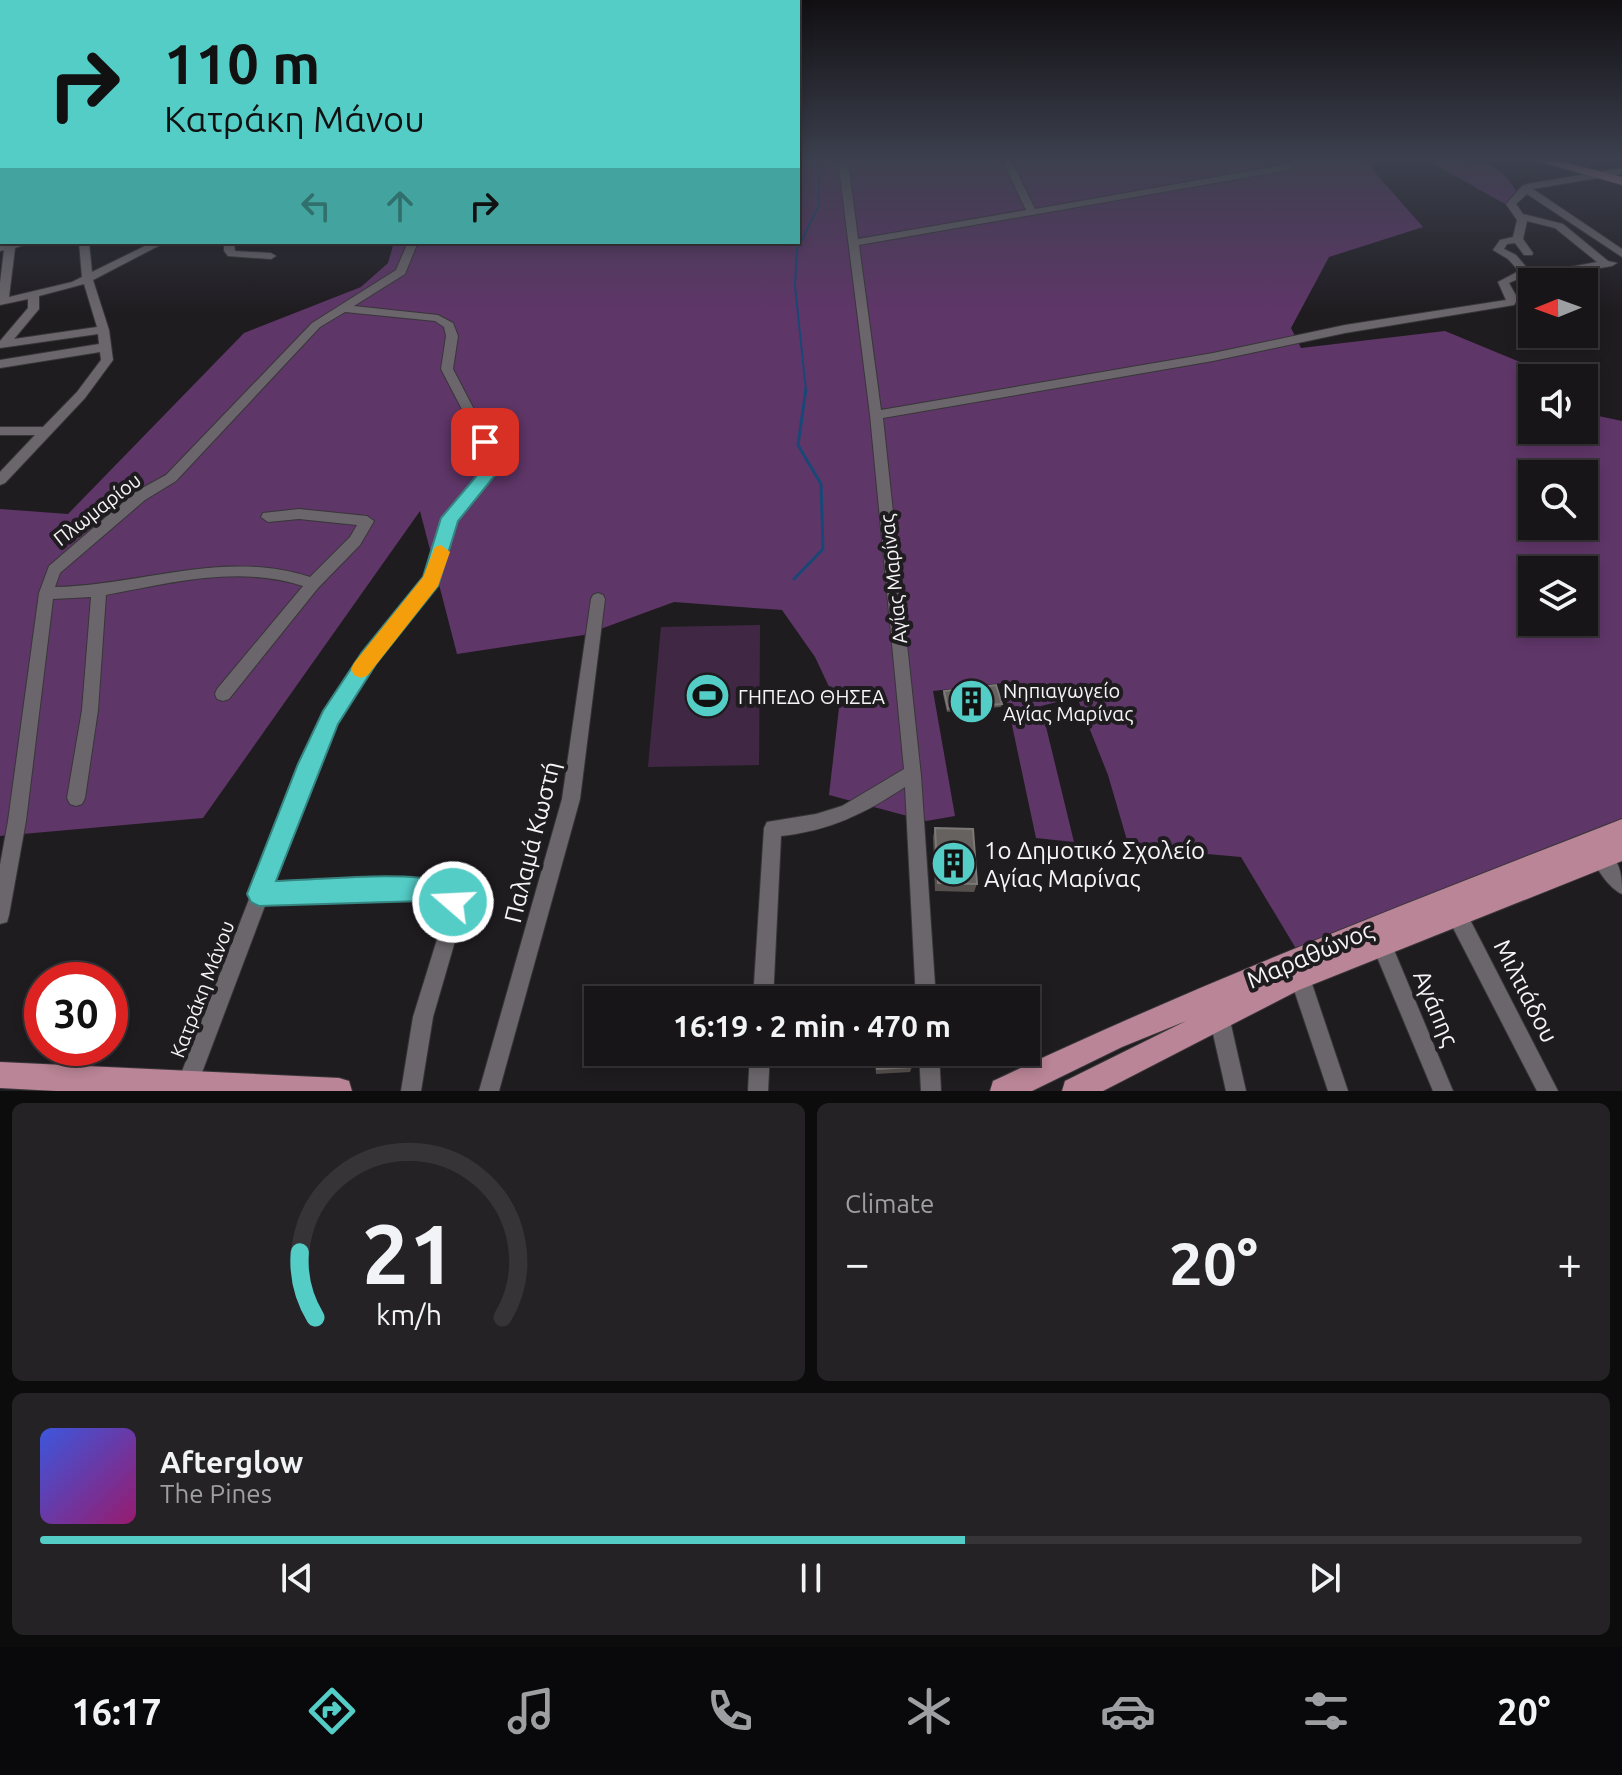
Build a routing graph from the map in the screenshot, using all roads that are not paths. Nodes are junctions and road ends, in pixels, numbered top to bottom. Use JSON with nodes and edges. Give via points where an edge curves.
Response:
{"nodes":[{"id":1,"x":850,"y":211,"type":"edge"},
{"id":2,"x":1044,"y":211,"type":"edge"},
{"id":3,"x":1516,"y":211,"type":"edge"},
{"id":4,"x":1559,"y":211,"type":"edge"},
{"id":5,"x":1032,"y":213,"type":"joint"},
{"id":6,"x":1519,"y":216,"type":"junction"},
{"id":7,"x":1518,"y":239,"type":"junction"},
{"id":8,"x":854,"y":243,"type":"junction"},
{"id":9,"x":84,"y":244,"type":"edge"},
{"id":10,"x":157,"y":244,"type":"edge"},
{"id":11,"x":229,"y":244,"type":"edge"},
{"id":12,"x":412,"y":244,"type":"edge"},
{"id":13,"x":5,"y":247,"type":"edge"},
{"id":14,"x":1528,"y":253,"type":"dead end"},
{"id":15,"x":1622,"y":254,"type":"edge"},
{"id":16,"x":271,"y":256,"type":"dead end"},
{"id":17,"x":1621,"y":261,"type":"edge"},
{"id":18,"x":1606,"y":264,"type":"junction"},
{"id":19,"x":1522,"y":268,"type":"edge"},
{"id":20,"x":1582,"y":268,"type":"edge"},
{"id":21,"x":1518,"y":275,"type":"edge"},
{"id":22,"x":87,"y":278,"type":"junction"},
{"id":23,"x":34,"y":294,"type":"junction"},
{"id":24,"x":1,"y":302,"type":"edge"},
{"id":25,"x":343,"y":308,"type":"junction"},
{"id":26,"x":103,"y":330,"type":"junction"},
{"id":27,"x":2,"y":346,"type":"edge"},
{"id":28,"x":106,"y":347,"type":"junction"},
{"id":29,"x":0,"y":364,"type":"edge"},
{"id":30,"x":876,"y":415,"type":"junction"},
{"id":31,"x":0,"y":431,"type":"edge"},
{"id":32,"x":47,"y":431,"type":"junction"},
{"id":33,"x":0,"y":480,"type":"edge"},
{"id":34,"x":268,"y":517,"type":"dead end"},
{"id":35,"x":313,"y":584,"type":"junction"},
{"id":36,"x":99,"y":591,"type":"junction"},
{"id":37,"x":46,"y":593,"type":"junction"},
{"id":38,"x":598,"y":599,"type":"dead end"},
{"id":39,"x":223,"y":694,"type":"dead end"},
{"id":40,"x":912,"y":773,"type":"junction"},
{"id":41,"x":76,"y":798,"type":"dead end"},
{"id":42,"x":1622,"y":830,"type":"edge"},
{"id":43,"x":1611,"y":854,"type":"edge"},
{"id":44,"x":1622,"y":885,"type":"edge"},
{"id":45,"x":259,"y":894,"type":"junction"},
{"id":46,"x":0,"y":915,"type":"edge"},
{"id":47,"x":1457,"y":915,"type":"junction"},
{"id":48,"x":1382,"y":945,"type":"junction"},
{"id":49,"x":1300,"y":978,"type":"junction"},
{"id":50,"x":764,"y":986,"type":"edge"},
{"id":51,"x":925,"y":986,"type":"edge"},
{"id":52,"x":1219,"y":1016,"type":"junction"},
{"id":53,"x":759,"y":1066,"type":"edge"},
{"id":54,"x":930,"y":1066,"type":"edge"},
{"id":55,"x":0,"y":1075,"type":"edge"},
{"id":56,"x":187,"y":1084,"type":"junction"},
{"id":57,"x":1083,"y":1089,"type":"edge"},
{"id":58,"x":339,"y":1091,"type":"edge"},
{"id":59,"x":411,"y":1091,"type":"edge"},
{"id":60,"x":489,"y":1091,"type":"edge"},
{"id":61,"x":758,"y":1091,"type":"edge"},
{"id":62,"x":931,"y":1091,"type":"edge"},
{"id":63,"x":1003,"y":1091,"type":"edge"},
{"id":64,"x":1236,"y":1091,"type":"edge"},
{"id":65,"x":1338,"y":1091,"type":"edge"},
{"id":66,"x":1443,"y":1091,"type":"edge"},
{"id":67,"x":1548,"y":1091,"type":"edge"}],
"edges":[{"from":1,"to":8,"type":"street","name":"Αγίας Μαρίνας"},
{"from":2,"to":5,"type":"street"},
{"from":3,"to":6,"type":"street"},
{"from":4,"to":15,"type":"street"},
{"from":5,"to":8,"type":"street"},
{"from":6,"to":7,"type":"street"},
{"from":6,"to":18,"type":"street","via":[[1559,226]]},
{"from":7,"to":14,"type":"street"},
{"from":7,"to":19,"type":"street","via":[[1504,242],[1498,250]]},
{"from":8,"to":30,"type":"street","name":"Αγίας Μαρίνας"},
{"from":9,"to":22,"type":"street"},
{"from":10,"to":22,"type":"street"},
{"from":11,"to":16,"type":"street","via":[[232,254]]},
{"from":12,"to":25,"type":"street","name":"Πλωμαρίου","via":[[401,272]]},
{"from":13,"to":24,"type":"street"},
{"from":17,"to":18,"type":"street"},
{"from":18,"to":20,"type":"street"},
{"from":21,"to":30,"type":"street","via":[[1503,282],[1513,299],[1510,303]]},
{"from":22,"to":23,"type":"street"},
{"from":22,"to":26,"type":"street"},
{"from":23,"to":24,"type":"street"},
{"from":23,"to":27,"type":"street","via":[[33,309]]},
{"from":25,"to":37,"type":"street","name":"Πλωμαρίου","via":[[316,325],[171,478],[140,496],[54,570]]},
{"from":25,"to":45,"type":"street","name":"Κατράκη Μάνου","via":[[438,318],[449,325],[447,369],[485,442],[489,465],[480,484],[450,518],[431,581],[369,658],[330,718]]},
{"from":26,"to":27,"type":"street"},
{"from":26,"to":28,"type":"street"},
{"from":28,"to":29,"type":"street"},
{"from":28,"to":32,"type":"street","via":[[107,360],[98,375]]},
{"from":30,"to":40,"type":"street","name":"Αγίας Μαρίνας"},
{"from":31,"to":32,"type":"street"},
{"from":32,"to":33,"type":"street"},
{"from":34,"to":35,"type":"street","via":[[299,514],[367,521]]},
{"from":35,"to":36,"type":"street","via":[[288,573],[238,570]]},
{"from":35,"to":39,"type":"street"},
{"from":36,"to":37,"type":"street"},
{"from":36,"to":41,"type":"street","via":[[90,710]]},
{"from":37,"to":46,"type":"street","name":"Πλωμαρίου"},
{"from":38,"to":60,"type":"street","name":"Παλαμά Κωστή","via":[[571,799]]},
{"from":40,"to":50,"type":"street","via":[[852,812],[828,821],[773,828]]},
{"from":40,"to":51,"type":"street","name":"Αγίας Μαρίνας"},
{"from":42,"to":63,"type":"main road","name":"Μαραθώνος","via":[[1280,965]]},
{"from":43,"to":44,"type":"street"},
{"from":43,"to":47,"type":"main road","name":"Μαραθώνος"},
{"from":45,"to":56,"type":"street","name":"Κατράκη Μάνου"},
{"from":45,"to":59,"type":"street","via":[[422,889],[453,902],[423,1017]]},
{"from":47,"to":48,"type":"main road","name":"Μαραθώνος"},
{"from":47,"to":67,"type":"street","name":"Μιλτιάδου"},
{"from":48,"to":49,"type":"main road","name":"Μαραθώνος"},
{"from":48,"to":66,"type":"street","name":"Αγάπης"},
{"from":49,"to":52,"type":"main road","name":"Μαραθώνος"},
{"from":49,"to":65,"type":"street"},
{"from":52,"to":57,"type":"main road","name":"Μαραθώνος"},
{"from":52,"to":64,"type":"street"},
{"from":53,"to":61,"type":"street"},
{"from":54,"to":62,"type":"street"},
{"from":55,"to":56,"type":"main road"},
{"from":56,"to":58,"type":"main road"}]}
